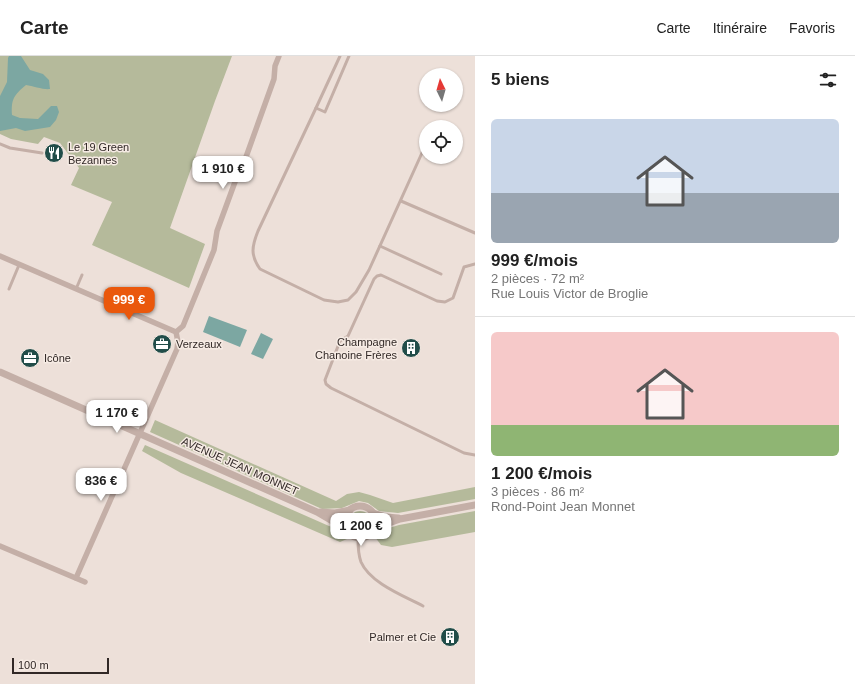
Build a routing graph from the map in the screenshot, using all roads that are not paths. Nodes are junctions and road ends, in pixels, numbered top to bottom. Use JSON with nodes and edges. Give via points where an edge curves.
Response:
{"nodes":[{"id":1,"x":279,"y":56,"type":"edge"},
{"id":2,"x":340,"y":56,"type":"edge"},
{"id":3,"x":349,"y":56,"type":"edge"},
{"id":4,"x":316,"y":108,"type":"junction"},
{"id":5,"x":0,"y":144,"type":"edge"},
{"id":6,"x":42,"y":153,"type":"dead end"},
{"id":7,"x":419,"y":160,"type":"edge"},
{"id":8,"x":401,"y":201,"type":"junction"},
{"id":9,"x":475,"y":233,"type":"edge"},
{"id":10,"x":380,"y":246,"type":"junction"},
{"id":11,"x":0,"y":256,"type":"edge"},
{"id":12,"x":19,"y":264,"type":"junction"},
{"id":13,"x":475,"y":264,"type":"edge"},
{"id":14,"x":441,"y":274,"type":"dead end"},
{"id":15,"x":82,"y":275,"type":"dead end"},
{"id":16,"x":9,"y":289,"type":"dead end"},
{"id":17,"x":76,"y":289,"type":"junction"},
{"id":18,"x":176,"y":332,"type":"junction"},
{"id":19,"x":0,"y":372,"type":"edge"},
{"id":20,"x":140,"y":434,"type":"junction"},
{"id":21,"x":475,"y":455,"type":"edge"},
{"id":22,"x":475,"y":505,"type":"edge"},
{"id":23,"x":350,"y":510,"type":"junction"},
{"id":24,"x":317,"y":512,"type":"junction"},
{"id":25,"x":373,"y":513,"type":"junction"},
{"id":26,"x":400,"y":519,"type":"junction"},
{"id":27,"x":375,"y":528,"type":"junction"},
{"id":28,"x":346,"y":529,"type":"junction"},
{"id":29,"x":358,"y":538,"type":"junction"},
{"id":30,"x":0,"y":546,"type":"edge"},
{"id":31,"x":76,"y":578,"type":"junction"},
{"id":32,"x":85,"y":582,"type":"dead end"},
{"id":33,"x":423,"y":606,"type":"dead end"}],
"edges":[{"from":1,"to":18,"type":"street","via":[[274,79],[217,231],[214,250],[183,326]]},
{"from":2,"to":4,"type":"lane"},
{"from":3,"to":4,"type":"lane","via":[[325,112]]},
{"from":4,"to":10,"type":"lane","via":[[258,231],[254,242],[254,261],[260,269],[324,300],[338,302],[348,300],[356,292]]},
{"from":5,"to":6,"type":"lane"},
{"from":7,"to":8,"type":"lane"},
{"from":8,"to":9,"type":"lane"},
{"from":8,"to":10,"type":"lane"},
{"from":10,"to":14,"type":"lane"},
{"from":11,"to":12,"type":"street"},
{"from":12,"to":16,"type":"lane"},
{"from":12,"to":17,"type":"street"},
{"from":13,"to":21,"type":"lane","via":[[464,267],[453,298],[445,302],[437,301],[381,275],[374,278],[348,336],[340,340],[325,380],[330,388],[464,453]]},
{"from":15,"to":17,"type":"lane"},
{"from":17,"to":18,"type":"street"},
{"from":18,"to":20,"type":"street","via":[[177,349]]},
{"from":19,"to":20,"type":"street","name":"AVENUE JEAN MONNET"},
{"from":20,"to":24,"type":"street","name":"AVENUE JEAN MONNET"},
{"from":20,"to":31,"type":"street"},
{"from":22,"to":26,"type":"street"},
{"from":23,"to":24,"type":"street","name":"AVENUE JEAN MONNET","via":[[335,513]]},
{"from":23,"to":25,"type":"street","via":[[354,507],[365,507]]},
{"from":23,"to":28,"type":"street","via":[[345,519]]},
{"from":24,"to":28,"type":"street","name":"AVENUE JEAN MONNET"},
{"from":25,"to":26,"type":"street"},
{"from":25,"to":27,"type":"street","via":[[376,518]]},
{"from":26,"to":27,"type":"street"},
{"from":27,"to":29,"type":"street","via":[[368,536]]},
{"from":28,"to":29,"type":"street"},
{"from":29,"to":33,"type":"lane","via":[[359,553],[368,574],[393,591]]},
{"from":30,"to":31,"type":"street"},
{"from":31,"to":32,"type":"street"}]}
